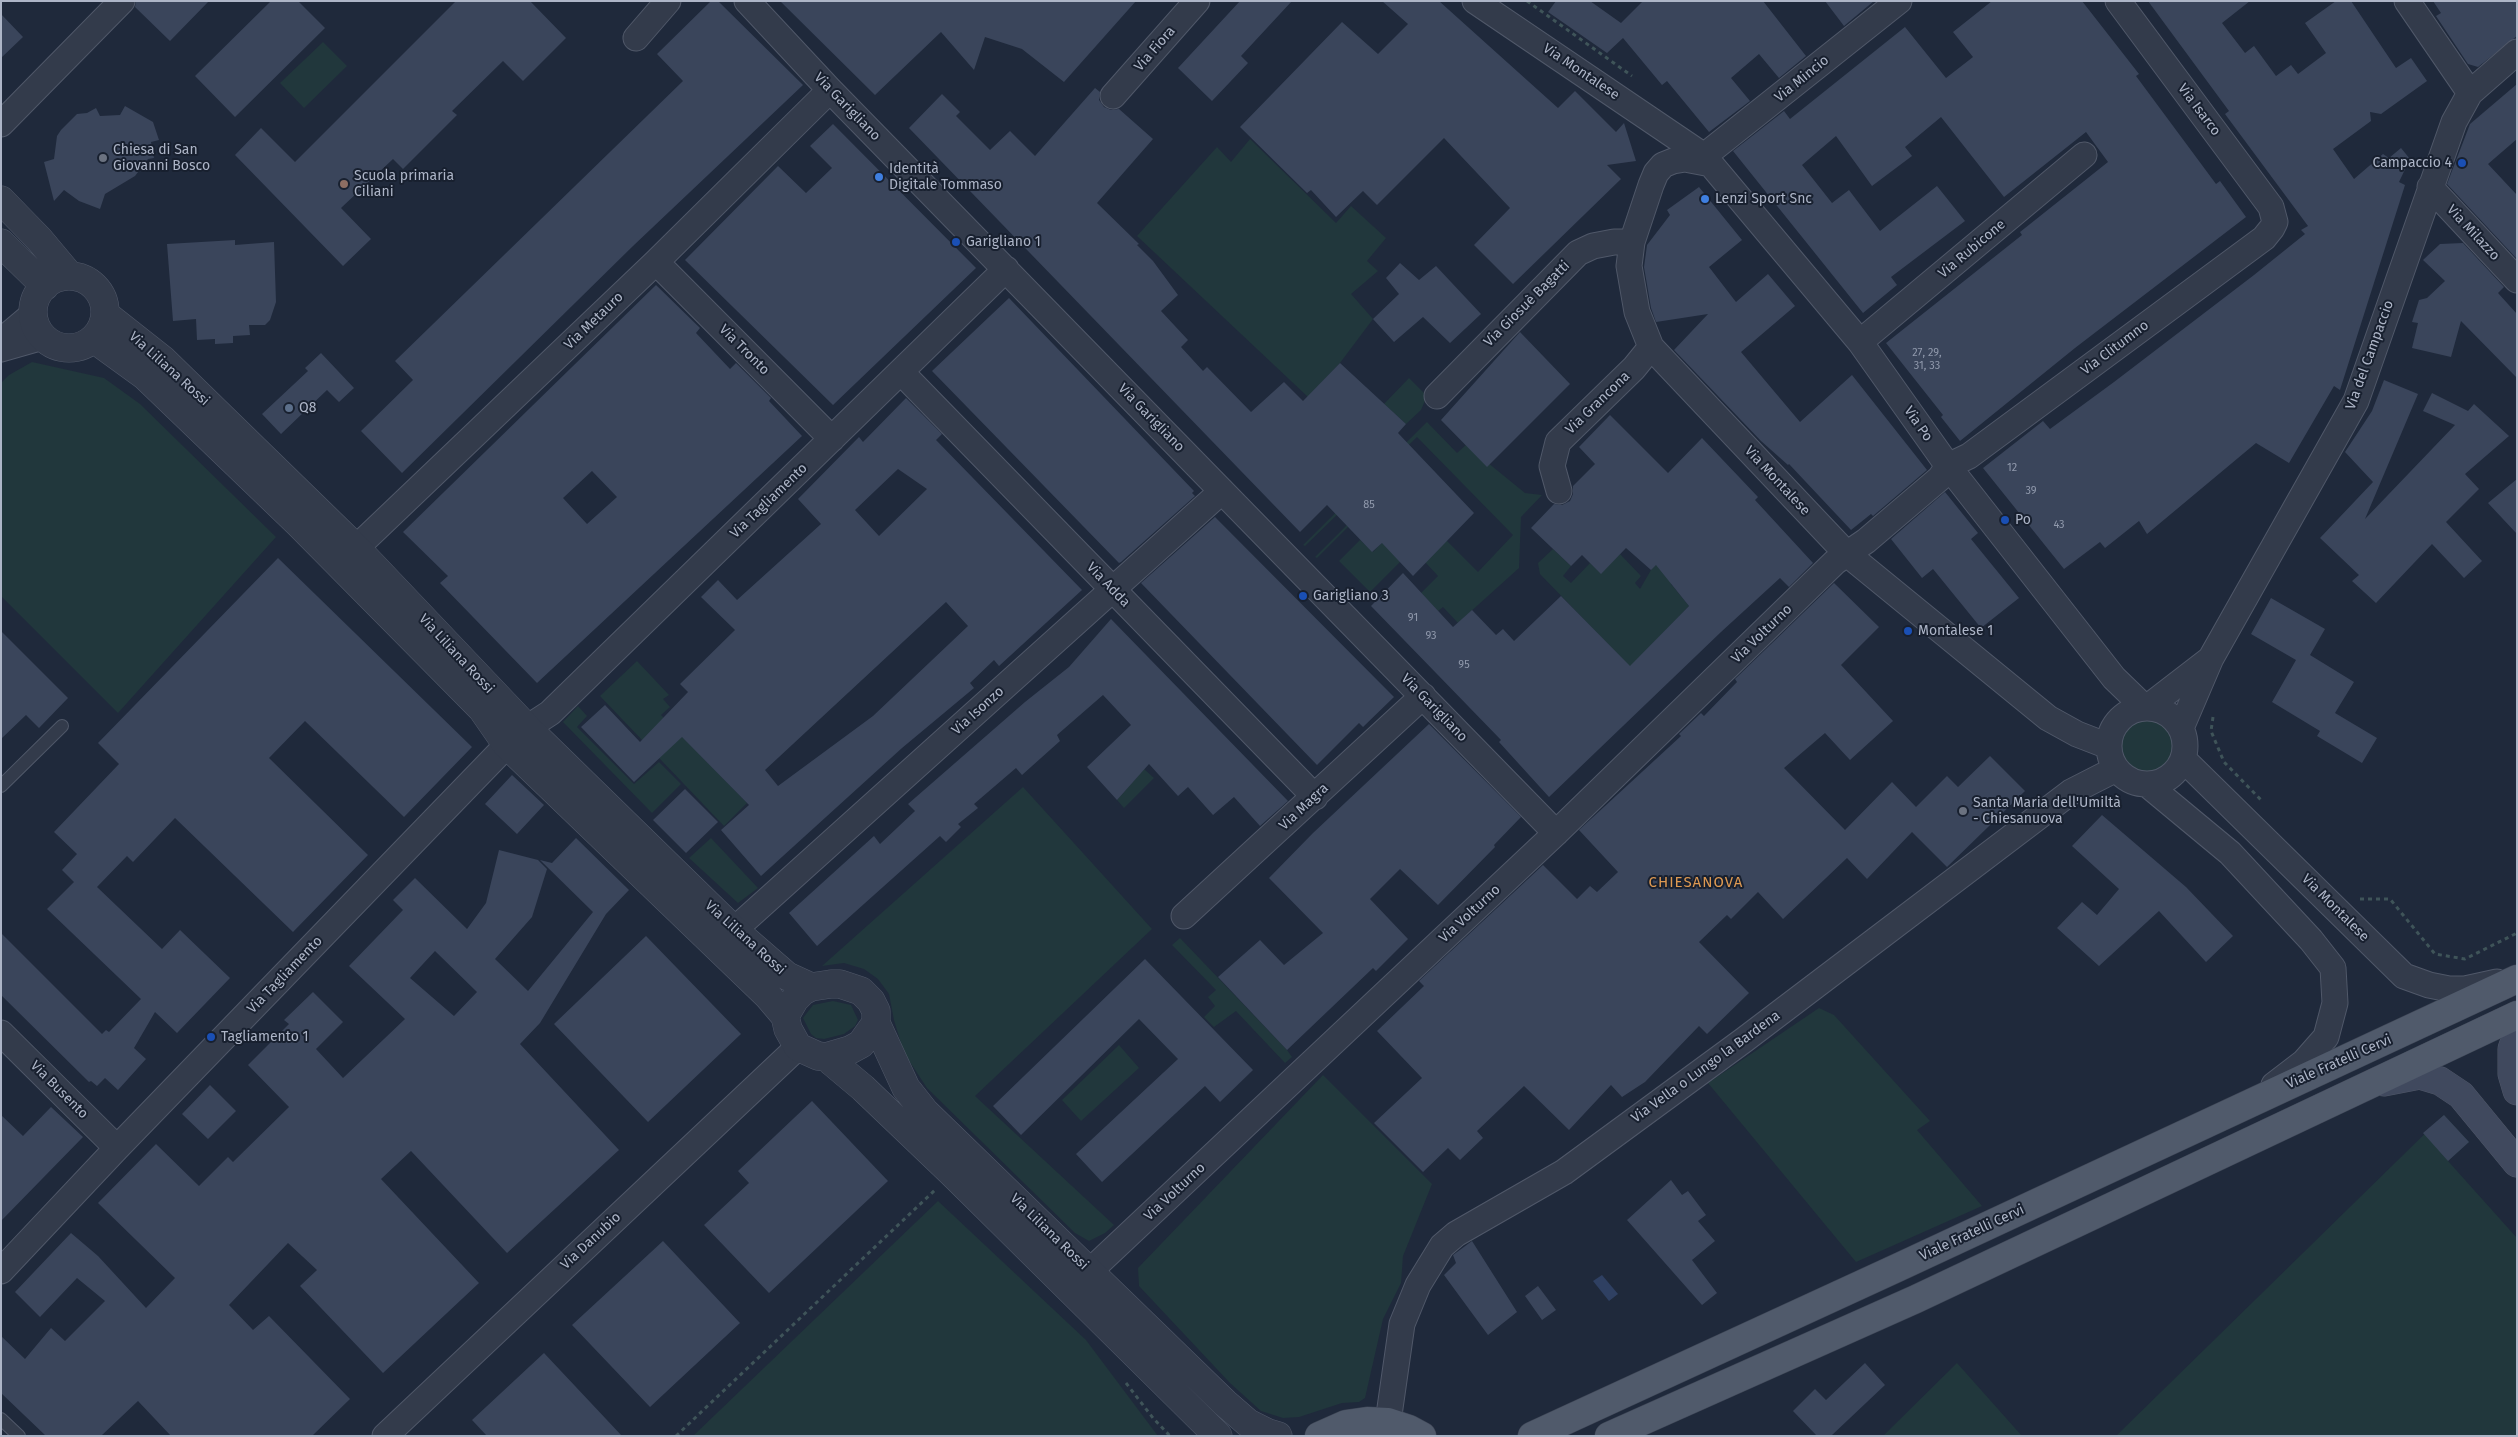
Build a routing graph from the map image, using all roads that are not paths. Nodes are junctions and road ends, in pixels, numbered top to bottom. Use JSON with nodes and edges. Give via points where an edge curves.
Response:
{"nodes":[{"id":1,"x":122,"y":1,"type":"edge"},
{"id":2,"x":668,"y":1,"type":"edge"},
{"id":3,"x":747,"y":1,"type":"edge"},
{"id":4,"x":1197,"y":1,"type":"edge"},
{"id":5,"x":1899,"y":1,"type":"edge"},
{"id":6,"x":2118,"y":1,"type":"edge"},
{"id":7,"x":2407,"y":1,"type":"edge"},
{"id":8,"x":1487,"y":4,"type":"edge"},
{"id":9,"x":636,"y":38,"type":"dead end"},
{"id":10,"x":2517,"y":52,"type":"edge"},
{"id":11,"x":830,"y":90,"type":"junction"},
{"id":12,"x":2470,"y":93,"type":"junction"},
{"id":13,"x":1113,"y":96,"type":"dead end"},
{"id":14,"x":1,"y":124,"type":"edge"},
{"id":15,"x":1701,"y":155,"type":"junction"},
{"id":16,"x":2084,"y":155,"type":"dead end"},
{"id":17,"x":2430,"y":187,"type":"junction"},
{"id":18,"x":1,"y":200,"type":"edge"},
{"id":19,"x":2275,"y":222,"type":"joint"},
{"id":20,"x":1632,"y":242,"type":"junction"},
{"id":21,"x":1,"y":243,"type":"edge"},
{"id":22,"x":656,"y":262,"type":"junction"},
{"id":23,"x":1006,"y":269,"type":"junction"},
{"id":24,"x":70,"y":276,"type":"junction"},
{"id":25,"x":2517,"y":280,"type":"edge"},
{"id":26,"x":45,"y":286,"type":"junction"},
{"id":27,"x":106,"y":315,"type":"junction"},
{"id":28,"x":38,"y":326,"type":"junction"},
{"id":29,"x":94,"y":339,"type":"junction"},
{"id":30,"x":1,"y":341,"type":"edge"},
{"id":31,"x":1860,"y":342,"type":"junction"},
{"id":32,"x":1651,"y":347,"type":"junction"},
{"id":33,"x":1,"y":349,"type":"edge"},
{"id":34,"x":902,"y":372,"type":"junction"},
{"id":35,"x":1437,"y":396,"type":"dead end"},
{"id":36,"x":832,"y":439,"type":"junction"},
{"id":37,"x":1948,"y":466,"type":"junction"},
{"id":38,"x":1222,"y":491,"type":"junction"},
{"id":39,"x":1559,"y":491,"type":"dead end"},
{"id":40,"x":356,"y":548,"type":"junction"},
{"id":41,"x":1846,"y":553,"type":"junction"},
{"id":42,"x":1114,"y":590,"type":"junction"},
{"id":43,"x":2211,"y":658,"type":"junction"},
{"id":44,"x":1422,"y":696,"type":"junction"},
{"id":45,"x":2147,"y":708,"type":"junction"},
{"id":46,"x":62,"y":726,"type":"dead end"},
{"id":47,"x":2181,"y":728,"type":"junction"},
{"id":48,"x":517,"y":737,"type":"junction"},
{"id":49,"x":2108,"y":746,"type":"junction"},
{"id":50,"x":2183,"y":759,"type":"junction"},
{"id":51,"x":2116,"y":769,"type":"junction"},
{"id":52,"x":2148,"y":785,"type":"junction"},
{"id":53,"x":1,"y":786,"type":"edge"},
{"id":54,"x":1315,"y":797,"type":"junction"},
{"id":55,"x":1556,"y":833,"type":"junction"},
{"id":56,"x":1184,"y":916,"type":"dead end"},
{"id":57,"x":734,"y":930,"type":"junction"},
{"id":58,"x":2517,"y":979,"type":"edge"},
{"id":59,"x":812,"y":987,"type":"junction"},
{"id":60,"x":2517,"y":1014,"type":"edge"},
{"id":61,"x":785,"y":1016,"type":"junction"},
{"id":62,"x":876,"y":1023,"type":"junction"},
{"id":63,"x":1,"y":1033,"type":"edge"},
{"id":64,"x":2517,"y":1035,"type":"edge"},
{"id":65,"x":798,"y":1046,"type":"junction"},
{"id":66,"x":826,"y":1057,"type":"junction"},
{"id":67,"x":2367,"y":1085,"type":"junction"},
{"id":68,"x":2517,"y":1091,"type":"edge"},
{"id":69,"x":2263,"y":1096,"type":"junction"},
{"id":70,"x":117,"y":1148,"type":"junction"},
{"id":71,"x":2517,"y":1163,"type":"edge"},
{"id":72,"x":1,"y":1271,"type":"edge"},
{"id":73,"x":1090,"y":1271,"type":"junction"},
{"id":74,"x":1133,"y":1350,"type":"junction"},
{"id":75,"x":1,"y":1419,"type":"edge"},
{"id":76,"x":1388,"y":1422,"type":"junction"},
{"id":77,"x":19,"y":1436,"type":"edge"},
{"id":78,"x":385,"y":1436,"type":"edge"},
{"id":79,"x":1194,"y":1436,"type":"edge"},
{"id":80,"x":1218,"y":1436,"type":"edge"},
{"id":81,"x":1278,"y":1436,"type":"edge"},
{"id":82,"x":1319,"y":1436,"type":"edge"},
{"id":83,"x":1422,"y":1436,"type":"edge"},
{"id":84,"x":1532,"y":1436,"type":"edge"},
{"id":85,"x":1609,"y":1436,"type":"edge"}],
"edges":[{"from":1,"to":14,"type":"street"},
{"from":2,"to":9,"type":"street"},
{"from":3,"to":11,"type":"street","name":"Via Garigliano"},
{"from":4,"to":13,"type":"street","name":"Via Fiora"},
{"from":5,"to":15,"type":"street","name":"Via Mincio"},
{"from":6,"to":19,"type":"street","name":"Via Isarco","via":[[2272,207]]},
{"from":7,"to":12,"type":"street"},
{"from":8,"to":15,"type":"street","name":"Via Montalese"},
{"from":10,"to":12,"type":"street","name":"Via del Campaccio"},
{"from":11,"to":22,"type":"street","name":"Via Metauro"},
{"from":11,"to":23,"type":"street","name":"Via Garigliano"},
{"from":12,"to":17,"type":"street","name":"Via del Campaccio","via":[[2454,122]]},
{"from":15,"to":20,"type":"street","name":"Via Montalese","via":[[1663,165],[1656,173]]},
{"from":15,"to":31,"type":"street","name":"Via Po"},
{"from":16,"to":31,"type":"street","name":"Via Rubicone"},
{"from":17,"to":25,"type":"street","name":"Via Milazzo"},
{"from":17,"to":43,"type":"street","name":"Via del Campaccio","via":[[2356,401]]},
{"from":18,"to":24,"type":"street"},
{"from":19,"to":37,"type":"street","name":"Via Clitumno","via":[[2264,238],[1969,456]]},
{"from":20,"to":32,"type":"street","name":"Via Montalese","via":[[1628,266],[1637,312]]},
{"from":20,"to":35,"type":"street","name":"Via Giosuè Bagatti","via":[[1600,244],[1578,253]]},
{"from":21,"to":26,"type":"street"},
{"from":22,"to":36,"type":"street","name":"Via Tronto"},
{"from":22,"to":40,"type":"street","name":"Via Metauro"},
{"from":23,"to":34,"type":"street","name":"Via Tagliamento"},
{"from":23,"to":38,"type":"street","name":"Via Garigliano"},
{"from":24,"to":26,"type":"street"},
{"from":24,"to":27,"type":"street","via":[[92,284],[105,303]]},
{"from":26,"to":28,"type":"street","via":[[38,294]]},
{"from":27,"to":29,"type":"street"},
{"from":27,"to":40,"type":"street","name":"Via Liliana Rossi","via":[[163,360]]},
{"from":28,"to":29,"type":"street","via":[[52,344],[74,348]]},
{"from":28,"to":30,"type":"street"},
{"from":28,"to":33,"type":"street"},
{"from":29,"to":48,"type":"street","name":"Via Liliana Rossi","via":[[145,376],[299,524],[482,709]]},
{"from":31,"to":37,"type":"street","name":"Via Po"},
{"from":32,"to":39,"type":"street","name":"Via Grancona","via":[[1634,368],[1558,442],[1552,466]]},
{"from":32,"to":41,"type":"street","name":"Via Montalese"},
{"from":34,"to":36,"type":"street","name":"Via Tagliamento"},
{"from":34,"to":42,"type":"street","name":"Via Adda"},
{"from":36,"to":48,"type":"street","name":"Via Tagliamento","via":[[550,713]]},
{"from":37,"to":41,"type":"street","name":"Via Volturno","via":[[1940,478],[1910,504],[1866,541]]},
{"from":37,"to":45,"type":"street","name":"Via Po","via":[[2114,678]]},
{"from":38,"to":42,"type":"street","name":"Via Isonzo"},
{"from":38,"to":44,"type":"street","name":"Via Garigliano"},
{"from":40,"to":48,"type":"street","name":"Via Liliana Rossi"},
{"from":41,"to":49,"type":"street","name":"Via Montalese","via":[[2048,718]]},
{"from":41,"to":55,"type":"street","name":"Via Volturno"},
{"from":42,"to":54,"type":"street","name":"Via Adda"},
{"from":42,"to":57,"type":"street","name":"Via Isonzo"},
{"from":43,"to":45,"type":"street","name":"Via del Campaccio"},
{"from":43,"to":47,"type":"street","name":"Via del Campaccio"},
{"from":44,"to":54,"type":"street","name":"Via Magra"},
{"from":44,"to":55,"type":"street","name":"Via Garigliano"},
{"from":45,"to":47,"type":"street","via":[[2168,713]]},
{"from":45,"to":49,"type":"street","via":[[2125,714],[2110,734]]},
{"from":46,"to":53,"type":"lane"},
{"from":47,"to":50,"type":"street","via":[[2186,749]]},
{"from":48,"to":57,"type":"street","name":"Via Liliana Rossi"},
{"from":48,"to":61,"type":"street","name":"Via Liliana Rossi"},
{"from":48,"to":70,"type":"street","name":"Via Tagliamento"},
{"from":49,"to":51,"type":"street"},
{"from":50,"to":52,"type":"street","via":[[2170,777]]},
{"from":50,"to":58,"type":"street","name":"Via Montalese","via":[[2341,912],[2394,969],[2415,981],[2448,989]]},
{"from":51,"to":52,"type":"street","via":[[2125,778]]},
{"from":51,"to":76,"type":"street","name":"Via Vella o Lungo la Bardena","via":[[2071,792],[1564,1172],[1456,1234],[1442,1246],[1418,1285],[1402,1324]]},
{"from":52,"to":69,"type":"street","via":[[2230,853],[2333,968],[2336,1003],[2326,1037],[2314,1052]]},
{"from":54,"to":56,"type":"street","name":"Via Magra"},
{"from":55,"to":73,"type":"street","name":"Via Volturno"},
{"from":57,"to":59,"type":"street","name":"Via Liliana Rossi","via":[[787,976]]},
{"from":58,"to":69,"type":"main road","name":"Viale Fratelli Cervi"},
{"from":59,"to":61,"type":"street","via":[[795,999]]},
{"from":59,"to":62,"type":"street","name":"Via Liliana Rossi","via":[[840,984],[861,991],[876,1011]]},
{"from":60,"to":67,"type":"main road"},
{"from":61,"to":65,"type":"street","name":"Via Liliana Rossi"},
{"from":62,"to":66,"type":"street","via":[[861,1044]]},
{"from":62,"to":73,"type":"street","name":"Via Liliana Rossi","via":[[906,1088],[925,1112]]},
{"from":63,"to":70,"type":"street","name":"Via Busento"},
{"from":64,"to":68,"type":"main road","via":[[2512,1049],[2512,1074]]},
{"from":65,"to":66,"type":"street","name":"Via Liliana Rossi","via":[[808,1053]]},
{"from":65,"to":78,"type":"street","name":"Via Danubio"},
{"from":66,"to":74,"type":"street","name":"Via Liliana Rossi","via":[[864,1088],[941,1185]]},
{"from":67,"to":71,"type":"main road","via":[[2420,1075],[2440,1081],[2460,1095]]},
{"from":67,"to":85,"type":"main road","via":[[1916,1299]]},
{"from":69,"to":84,"type":"main road","name":"Viale Fratelli Cervi"},
{"from":70,"to":72,"type":"street","name":"Via Tagliamento"},
{"from":73,"to":81,"type":"street","name":"Via Liliana Rossi","via":[[1187,1368],[1248,1422]]},
{"from":74,"to":79,"type":"street","via":[[1164,1403]]},
{"from":74,"to":80,"type":"street","name":"Via Liliana Rossi"},
{"from":75,"to":77,"type":"lane"},
{"from":76,"to":82,"type":"main road","via":[[1346,1424]]},
{"from":76,"to":83,"type":"main road"}]}
